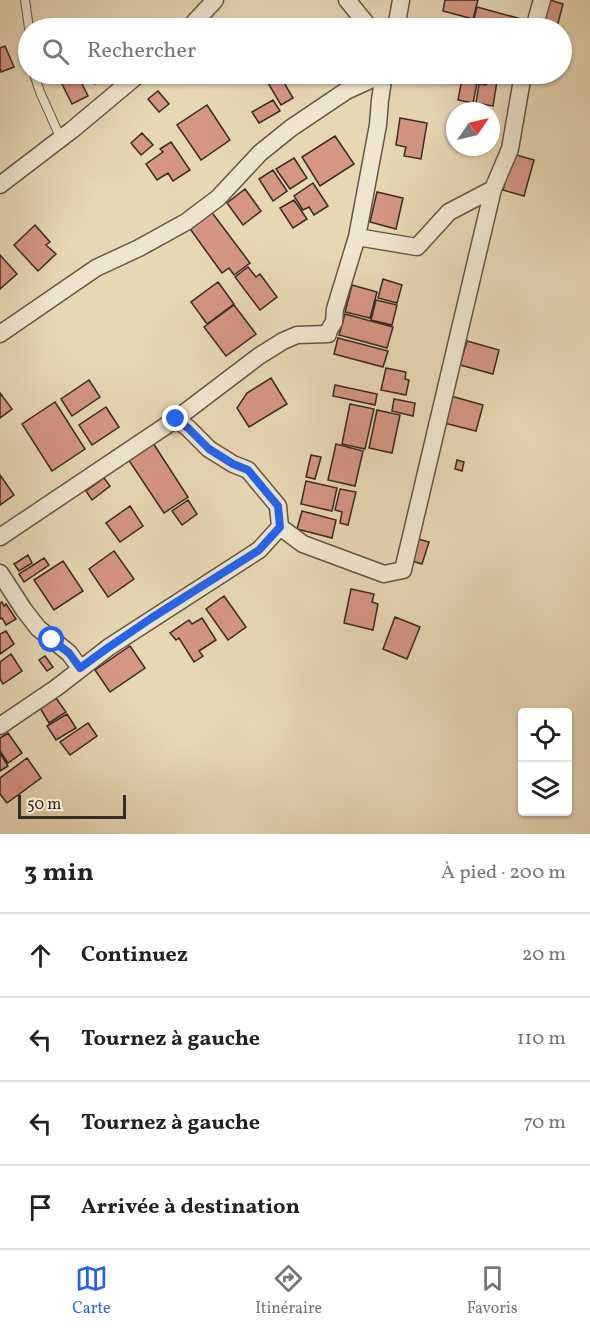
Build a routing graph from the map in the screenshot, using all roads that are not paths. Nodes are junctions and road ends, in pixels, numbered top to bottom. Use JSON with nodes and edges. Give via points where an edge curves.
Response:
{"nodes":[{"id":1,"x":25,"y":0,"type":"edge"},
{"id":2,"x":215,"y":0,"type":"edge"},
{"id":3,"x":347,"y":0,"type":"edge"},
{"id":4,"x":401,"y":0,"type":"edge"},
{"id":5,"x":542,"y":0,"type":"edge"},
{"id":6,"x":28,"y":18,"type":"edge"},
{"id":7,"x":198,"y":18,"type":"edge"},
{"id":8,"x":362,"y":18,"type":"edge"},
{"id":9,"x":398,"y":18,"type":"edge"},
{"id":10,"x":537,"y":18,"type":"edge"},
{"id":11,"x":37,"y":84,"type":"edge"},
{"id":12,"x":127,"y":84,"type":"edge"},
{"id":13,"x":363,"y":84,"type":"edge"},
{"id":14,"x":382,"y":84,"type":"edge"},
{"id":15,"x":521,"y":84,"type":"edge"},
{"id":16,"x":61,"y":139,"type":"junction"},
{"id":17,"x":0,"y":185,"type":"edge"},
{"id":18,"x":493,"y":189,"type":"junction"},
{"id":19,"x":357,"y":237,"type":"junction"},
{"id":20,"x":0,"y":334,"type":"edge"},
{"id":21,"x":176,"y":419,"type":"junction"},
{"id":22,"x":280,"y":527,"type":"junction"},
{"id":23,"x":0,"y":537,"type":"edge"},
{"id":24,"x":0,"y":573,"type":"edge"},
{"id":25,"x":80,"y":668,"type":"junction"},
{"id":26,"x":0,"y":726,"type":"edge"}],
"edges":[{"from":1,"to":6,"type":"lane"},
{"from":2,"to":7,"type":"street"},
{"from":3,"to":8,"type":"street"},
{"from":4,"to":9,"type":"street"},
{"from":5,"to":10,"type":"street"},
{"from":11,"to":16,"type":"lane"},
{"from":12,"to":16,"type":"street"},
{"from":13,"to":20,"type":"street","via":[[291,128],[260,153],[218,198],[186,222],[96,268]]},
{"from":14,"to":19,"type":"street"},
{"from":15,"to":18,"type":"street","via":[[510,149]]},
{"from":16,"to":17,"type":"street"},
{"from":18,"to":19,"type":"street","via":[[449,212],[417,247]]},
{"from":18,"to":22,"type":"street","via":[[404,570],[384,574],[303,544]]},
{"from":19,"to":21,"type":"street","via":[[328,334],[297,335],[283,341]]},
{"from":21,"to":22,"type":"street","via":[[209,449],[248,470],[278,506]]},
{"from":21,"to":23,"type":"street"},
{"from":22,"to":25,"type":"street","via":[[259,550]]},
{"from":24,"to":25,"type":"street","via":[[38,628],[69,653]]},
{"from":25,"to":26,"type":"street"}]}
